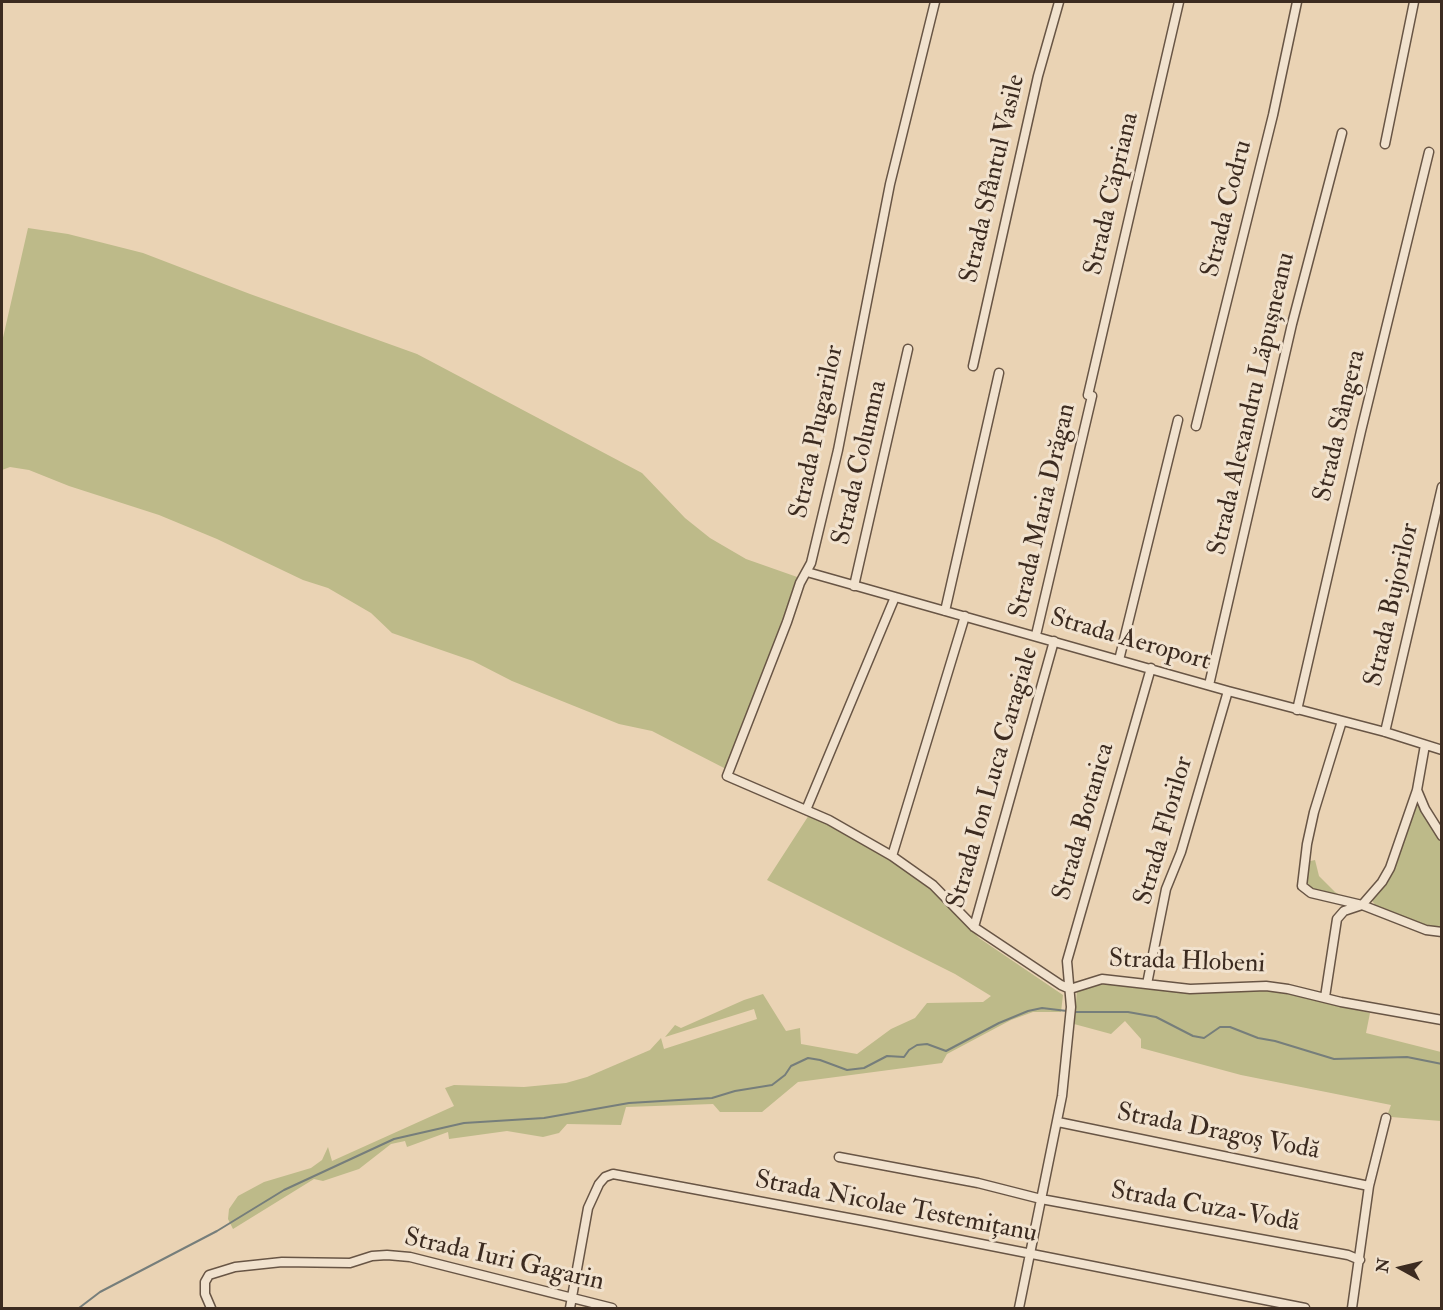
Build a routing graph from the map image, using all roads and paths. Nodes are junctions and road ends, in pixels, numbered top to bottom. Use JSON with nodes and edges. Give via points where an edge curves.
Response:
{"nodes":[{"id":1,"x":935,"y":2,"type":"edge"},
{"id":2,"x":1059,"y":2,"type":"edge"},
{"id":3,"x":1179,"y":2,"type":"edge"},
{"id":4,"x":1297,"y":2,"type":"edge"},
{"id":5,"x":1414,"y":2,"type":"edge"},
{"id":6,"x":1342,"y":133,"type":"dead end"},
{"id":7,"x":1385,"y":144,"type":"dead end"},
{"id":8,"x":1429,"y":152,"type":"dead end"},
{"id":9,"x":908,"y":349,"type":"dead end"},
{"id":10,"x":973,"y":366,"type":"dead end"},
{"id":11,"x":999,"y":374,"type":"dead end"},
{"id":12,"x":1090,"y":396,"type":"joint"},
{"id":13,"x":1178,"y":420,"type":"dead end"},
{"id":14,"x":1196,"y":426,"type":"dead end"},
{"id":15,"x":1442,"y":487,"type":"edge"},
{"id":16,"x":807,"y":572,"type":"junction"},
{"id":17,"x":854,"y":586,"type":"junction"},
{"id":18,"x":895,"y":597,"type":"junction"},
{"id":19,"x":945,"y":611,"type":"junction"},
{"id":20,"x":965,"y":616,"type":"junction"},
{"id":21,"x":1036,"y":636,"type":"junction"},
{"id":22,"x":1054,"y":641,"type":"junction"},
{"id":23,"x":1119,"y":660,"type":"junction"},
{"id":24,"x":1150,"y":668,"type":"junction"},
{"id":25,"x":1209,"y":685,"type":"junction"},
{"id":26,"x":1228,"y":691,"type":"junction"},
{"id":27,"x":1298,"y":710,"type":"junction"},
{"id":28,"x":1342,"y":721,"type":"junction"},
{"id":29,"x":1385,"y":732,"type":"junction"},
{"id":30,"x":1425,"y":746,"type":"junction"},
{"id":31,"x":1442,"y":750,"type":"edge"},
{"id":32,"x":1417,"y":790,"type":"junction"},
{"id":33,"x":806,"y":810,"type":"junction"},
{"id":34,"x":1442,"y":836,"type":"edge"},
{"id":35,"x":892,"y":856,"type":"junction"},
{"id":36,"x":1362,"y":904,"type":"junction"},
{"id":37,"x":974,"y":927,"type":"junction"},
{"id":38,"x":1442,"y":932,"type":"edge"},
{"id":39,"x":1147,"y":984,"type":"junction"},
{"id":40,"x":1070,"y":988,"type":"junction"},
{"id":41,"x":1324,"y":997,"type":"junction"},
{"id":42,"x":1442,"y":1020,"type":"edge"},
{"id":43,"x":1386,"y":1118,"type":"dead end"},
{"id":44,"x":1058,"y":1122,"type":"junction"},
{"id":45,"x":839,"y":1157,"type":"dead end"},
{"id":46,"x":1370,"y":1186,"type":"junction"},
{"id":47,"x":1041,"y":1199,"type":"junction"},
{"id":48,"x":1029,"y":1255,"type":"junction"},
{"id":49,"x":1360,"y":1260,"type":"junction"},
{"id":50,"x":572,"y":1299,"type":"junction"},
{"id":51,"x":211,"y":1308,"type":"edge"},
{"id":52,"x":570,"y":1308,"type":"edge"},
{"id":53,"x":612,"y":1308,"type":"edge"},
{"id":54,"x":1019,"y":1308,"type":"edge"},
{"id":55,"x":1305,"y":1308,"type":"edge"},
{"id":56,"x":1352,"y":1308,"type":"edge"}],
"edges":[{"from":1,"to":16,"type":"street","name":"Strada Plugarilor","via":[[890,184],[827,498]]},
{"from":2,"to":10,"type":"street","name":"Strada Sfântul Vasile","via":[[1038,76]]},
{"from":3,"to":12,"type":"street","name":"Strada Căpriana"},
{"from":4,"to":14,"type":"street","name":"Strada Codru"},
{"from":5,"to":7,"type":"street"},
{"from":6,"to":25,"type":"street","name":"Strada Alexandru Lăpușneanu","via":[[1292,324]]},
{"from":8,"to":27,"type":"street","name":"Strada Sângera"},
{"from":9,"to":17,"type":"street","name":"Strada Columna"},
{"from":11,"to":19,"type":"street"},
{"from":12,"to":21,"type":"street","name":"Strada Maria Drăgan"},
{"from":13,"to":23,"type":"street"},
{"from":15,"to":29,"type":"street","name":"Strada Bujorilor"},
{"from":16,"to":17,"type":"street","name":"Strada Aeroport"},
{"from":16,"to":33,"type":"street","name":"Strada Plugarilor","via":[[727,776]]},
{"from":17,"to":18,"type":"street","name":"Strada Aeroport"},
{"from":18,"to":19,"type":"street","name":"Strada Aeroport"},
{"from":18,"to":33,"type":"street"},
{"from":19,"to":20,"type":"street","name":"Strada Aeroport"},
{"from":20,"to":21,"type":"street","name":"Strada Aeroport"},
{"from":20,"to":35,"type":"street"},
{"from":21,"to":22,"type":"street","name":"Strada Aeroport"},
{"from":22,"to":23,"type":"street","name":"Strada Aeroport"},
{"from":22,"to":37,"type":"street","name":"Strada Ion Luca Caragiale"},
{"from":23,"to":24,"type":"street","name":"Strada Aeroport"},
{"from":24,"to":25,"type":"street","name":"Strada Aeroport"},
{"from":24,"to":40,"type":"street","name":"Strada Botanica","via":[[1067,961]]},
{"from":25,"to":26,"type":"street","name":"Strada Aeroport"},
{"from":26,"to":27,"type":"street","name":"Strada Aeroport"},
{"from":26,"to":39,"type":"street","name":"Strada Florilor","via":[[1181,852],[1166,889]]},
{"from":27,"to":28,"type":"street","name":"Strada Aeroport"},
{"from":28,"to":29,"type":"street","name":"Strada Aeroport"},
{"from":28,"to":36,"type":"street","via":[[1314,812],[1302,886],[1311,893]]},
{"from":29,"to":30,"type":"street","name":"Strada Aeroport"},
{"from":30,"to":31,"type":"street","name":"Strada Aeroport"},
{"from":30,"to":32,"type":"street"},
{"from":32,"to":34,"type":"street"},
{"from":32,"to":36,"type":"street","via":[[1390,868]]},
{"from":33,"to":35,"type":"street"},
{"from":35,"to":37,"type":"street","via":[[933,885]]},
{"from":36,"to":38,"type":"street","via":[[1426,930]]},
{"from":36,"to":41,"type":"street","via":[[1344,910],[1337,919]]},
{"from":37,"to":40,"type":"street"},
{"from":39,"to":40,"type":"street","name":"Strada Hlobeni","via":[[1101,979]]},
{"from":39,"to":41,"type":"street","name":"Strada Hlobeni","via":[[1190,989],[1266,986]]},
{"from":40,"to":44,"type":"street","name":"Strada Botanica","via":[[1071,1012]]},
{"from":41,"to":42,"type":"street","name":"Strada Hlobeni"},
{"from":43,"to":46,"type":"street"},
{"from":44,"to":46,"type":"street","name":"Strada Dragoș Vodă"},
{"from":44,"to":47,"type":"street","name":"Strada Botanica"},
{"from":45,"to":47,"type":"street","name":"Strada Cuza-Vodă"},
{"from":46,"to":49,"type":"street"},
{"from":47,"to":48,"type":"street","name":"Strada Botanica"},
{"from":47,"to":49,"type":"street","name":"Strada Cuza-Vodă"},
{"from":48,"to":50,"type":"street","name":"Strada Nicolae Testemițanu","via":[[613,1174],[598,1184],[588,1208]]},
{"from":48,"to":54,"type":"street","name":"Strada Botanica"},
{"from":48,"to":55,"type":"street","name":"Strada Nicolae Testemițanu"},
{"from":49,"to":56,"type":"street"},
{"from":50,"to":51,"type":"street","name":"Strada Iuri Gagarin","via":[[410,1257],[387,1255],[350,1263],[282,1262],[235,1267],[209,1275],[205,1294]]},
{"from":50,"to":52,"type":"street","name":"Strada Nicolae Testemițanu"},
{"from":50,"to":53,"type":"street","name":"Strada Iuri Gagarin"}]}
